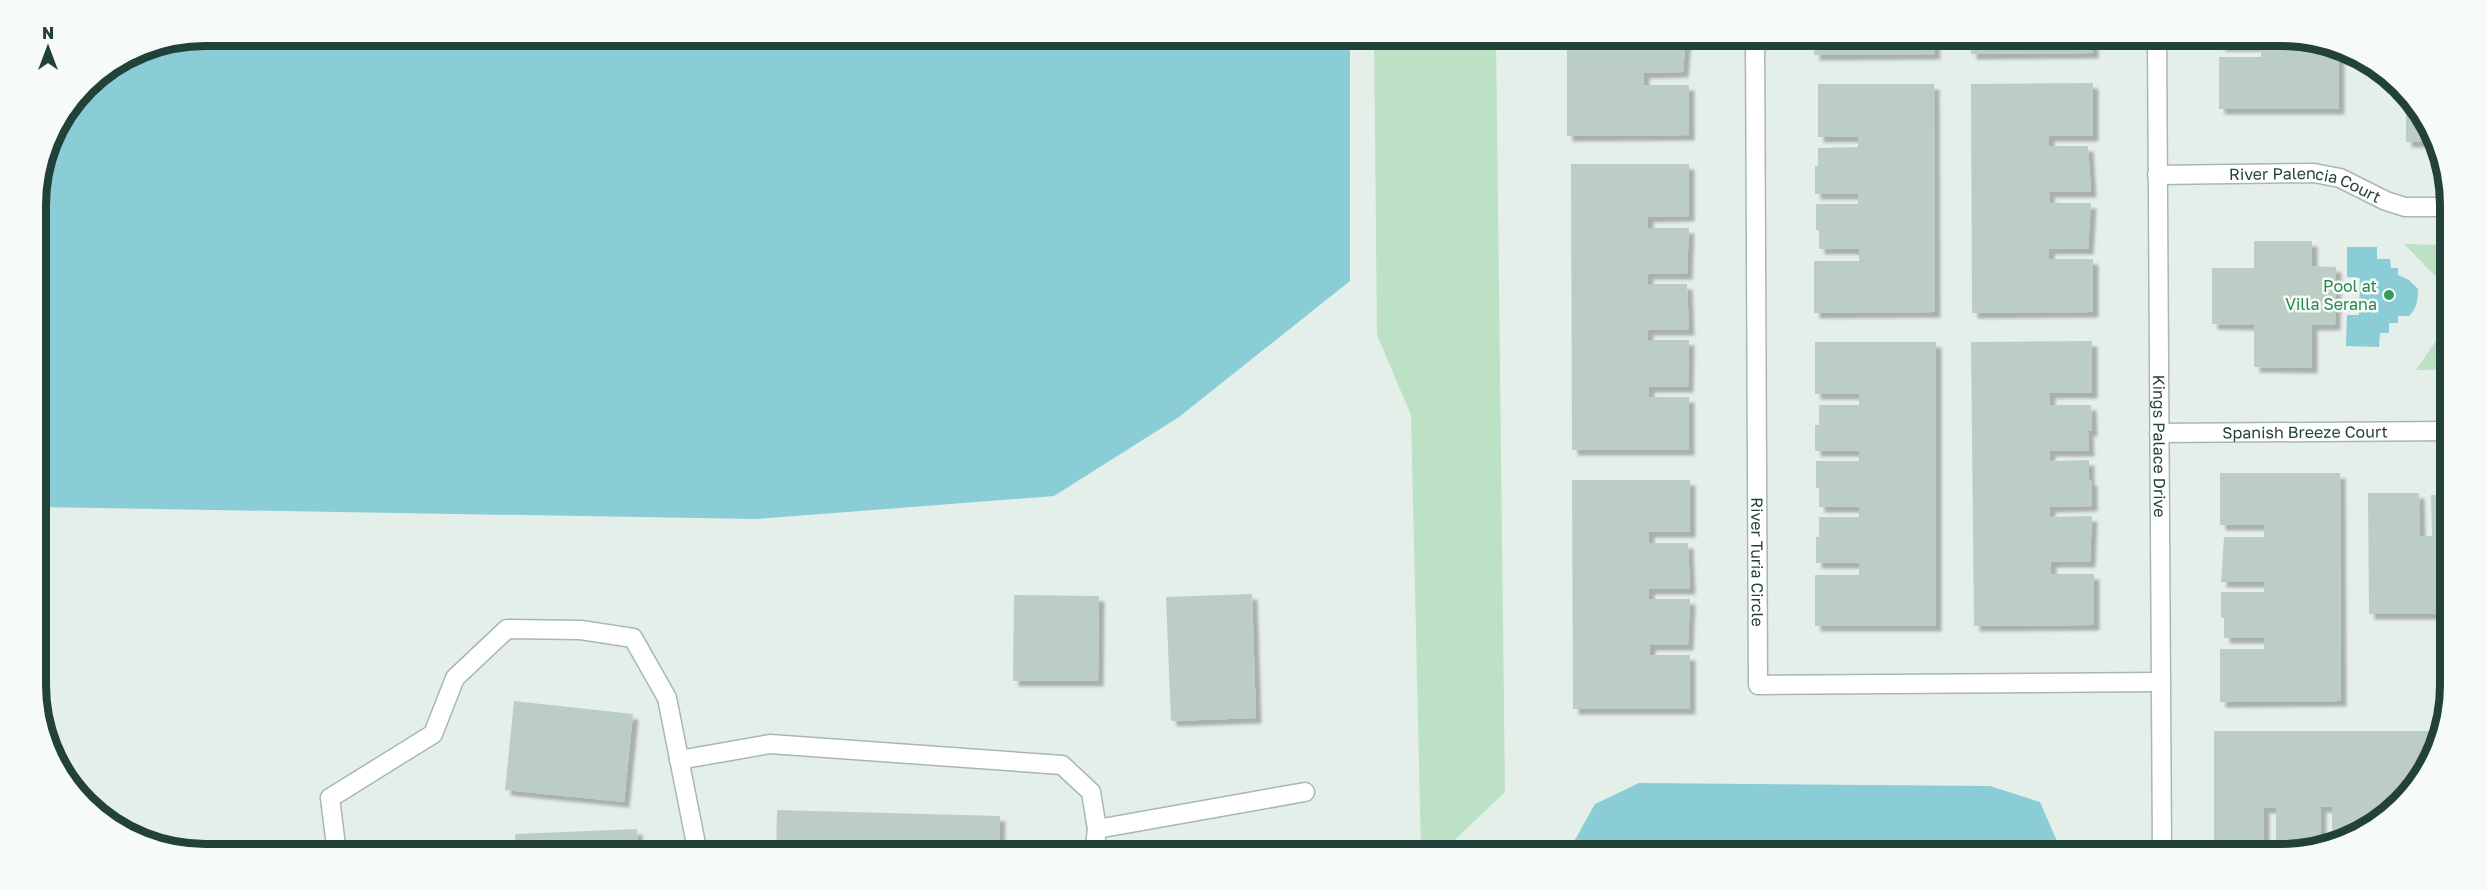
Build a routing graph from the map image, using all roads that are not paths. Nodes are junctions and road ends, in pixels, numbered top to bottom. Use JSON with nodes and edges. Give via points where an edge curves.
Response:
{"nodes":[{"id":1,"x":1755,"y":46,"type":"edge"},
{"id":2,"x":2157,"y":46,"type":"edge"},
{"id":3,"x":2157,"y":175,"type":"junction"},
{"id":4,"x":2440,"y":207,"type":"edge"},
{"id":5,"x":2440,"y":431,"type":"edge"},
{"id":6,"x":2158,"y":433,"type":"junction"},
{"id":7,"x":2161,"y":682,"type":"junction"},
{"id":8,"x":679,"y":760,"type":"junction"},
{"id":9,"x":1305,"y":792,"type":"dead end"},
{"id":10,"x":1096,"y":829,"type":"junction"},
{"id":11,"x":2162,"y":843,"type":"edge"},
{"id":12,"x":336,"y":844,"type":"edge"},
{"id":13,"x":696,"y":844,"type":"edge"},
{"id":14,"x":1095,"y":844,"type":"edge"}],
"edges":[{"from":1,"to":7,"type":"street","name":"River Turia Circle","via":[[1758,685]]},
{"from":2,"to":3,"type":"street","name":"Kings Palace Drive"},
{"from":3,"to":4,"type":"street","name":"River Palencia Court","via":[[2314,173],[2340,178],[2405,207]]},
{"from":3,"to":6,"type":"street","name":"Kings Palace Drive"},
{"from":5,"to":6,"type":"street","name":"Spanish Breeze Court"},
{"from":6,"to":7,"type":"street","name":"Kings Palace Drive"},
{"from":7,"to":11,"type":"street","name":"Kings Palace Drive"},
{"from":8,"to":10,"type":"street","via":[[770,744],[1062,765],[1091,792]]},
{"from":8,"to":12,"type":"street","via":[[667,698],[633,638],[581,630],[507,629],[455,678],[433,734],[330,798]]},
{"from":8,"to":13,"type":"street"},
{"from":9,"to":10,"type":"street"},
{"from":10,"to":14,"type":"street"}]}
